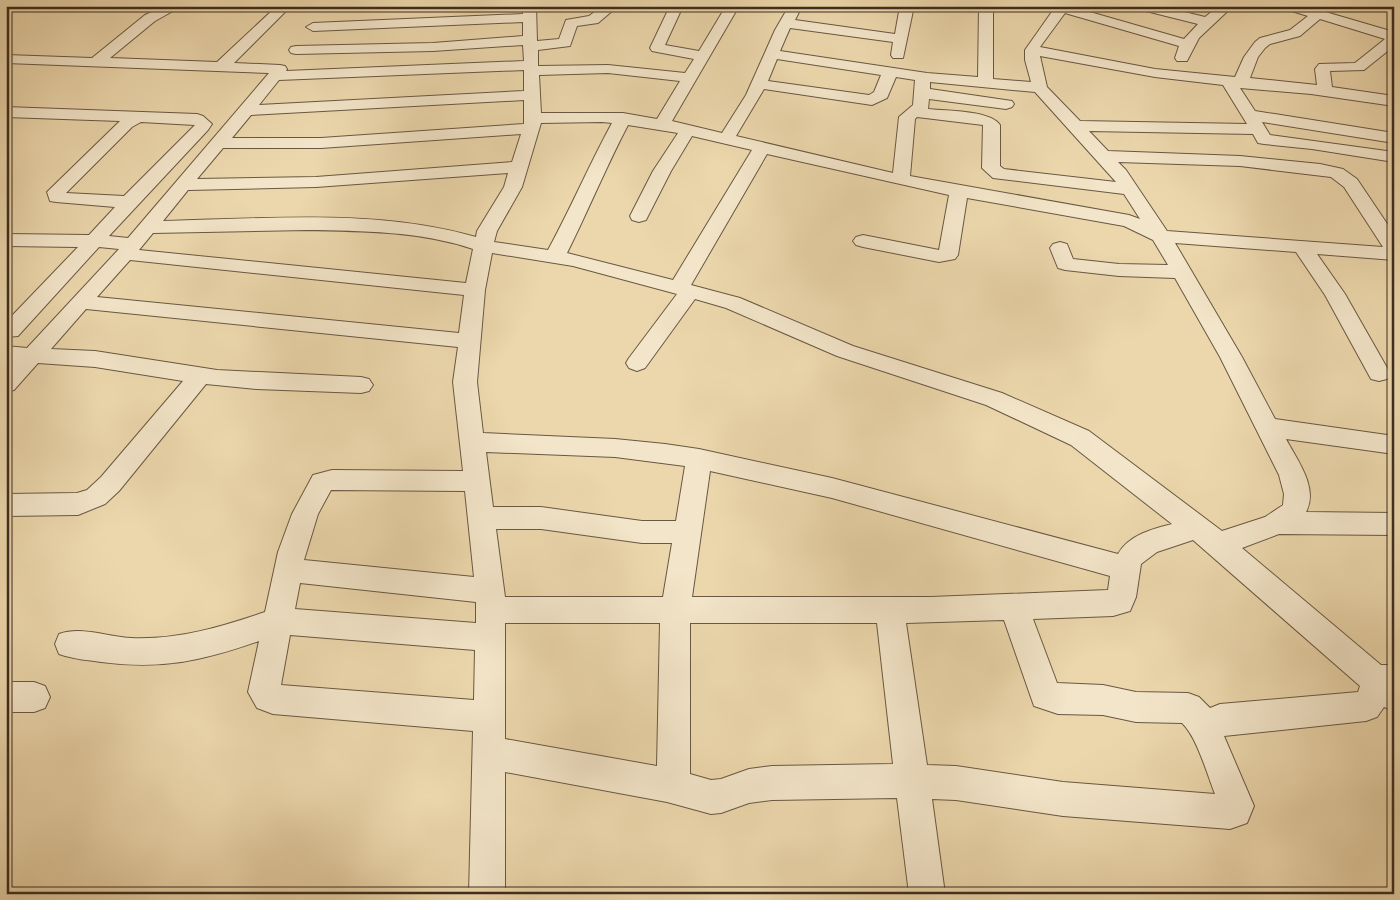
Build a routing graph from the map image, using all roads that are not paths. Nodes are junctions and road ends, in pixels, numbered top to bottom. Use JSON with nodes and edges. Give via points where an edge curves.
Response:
{"nodes":[{"id":1,"x":176,"y":6,"type":"edge"},
{"id":2,"x":286,"y":6,"type":"edge"},
{"id":3,"x":612,"y":6,"type":"edge"},
{"id":4,"x":677,"y":6,"type":"edge"},
{"id":5,"x":733,"y":6,"type":"edge"},
{"id":6,"x":907,"y":6,"type":"edge"},
{"id":7,"x":986,"y":6,"type":"edge"},
{"id":8,"x":1115,"y":6,"type":"edge"},
{"id":9,"x":1143,"y":6,"type":"edge"},
{"id":10,"x":1226,"y":6,"type":"edge"},
{"id":11,"x":1290,"y":6,"type":"edge"},
{"id":12,"x":795,"y":7,"type":"edge"},
{"id":13,"x":1062,"y":7,"type":"edge"},
{"id":14,"x":813,"y":10,"type":"dead end"},
{"id":15,"x":529,"y":12,"type":"edge"},
{"id":16,"x":1328,"y":12,"type":"edge"},
{"id":17,"x":324,"y":13,"type":"dead end"},
{"id":18,"x":886,"y":20,"type":"dead end"},
{"id":19,"x":1101,"y":20,"type":"junction"},
{"id":20,"x":904,"y":22,"type":"junction"},
{"id":21,"x":1208,"y":22,"type":"junction"},
{"id":22,"x":786,"y":24,"type":"junction"},
{"id":23,"x":313,"y":27,"type":"junction"},
{"id":24,"x":1394,"y":38,"type":"edge"},
{"id":25,"x":901,"y":39,"type":"junction"},
{"id":26,"x":1187,"y":44,"type":"junction"},
{"id":27,"x":296,"y":50,"type":"junction"},
{"id":28,"x":1032,"y":50,"type":"junction"},
{"id":29,"x":772,"y":54,"type":"junction"},
{"id":30,"x":531,"y":55,"type":"junction"},
{"id":31,"x":703,"y":56,"type":"junction"},
{"id":32,"x":6,"y":59,"type":"edge"},
{"id":33,"x":95,"y":62,"type":"junction"},
{"id":34,"x":222,"y":67,"type":"junction"},
{"id":35,"x":892,"y":72,"type":"junction"},
{"id":36,"x":277,"y":73,"type":"junction"},
{"id":37,"x":1179,"y":76,"type":"junction"},
{"id":38,"x":691,"y":78,"type":"junction"},
{"id":39,"x":985,"y":82,"type":"junction"},
{"id":40,"x":1235,"y":83,"type":"junction"},
{"id":41,"x":760,"y":84,"type":"junction"},
{"id":42,"x":923,"y":85,"type":"junction"},
{"id":43,"x":1040,"y":88,"type":"junction"},
{"id":44,"x":1325,"y":91,"type":"junction"},
{"id":45,"x":533,"y":95,"type":"junction"},
{"id":46,"x":1394,"y":101,"type":"edge"},
{"id":47,"x":1006,"y":104,"type":"dead end"},
{"id":48,"x":246,"y":110,"type":"junction"},
{"id":49,"x":6,"y":112,"type":"edge"},
{"id":50,"x":914,"y":112,"type":"junction"},
{"id":51,"x":138,"y":117,"type":"junction"},
{"id":52,"x":623,"y":118,"type":"junction"},
{"id":53,"x":1253,"y":122,"type":"junction"},
{"id":54,"x":532,"y":123,"type":"junction"},
{"id":55,"x":662,"y":124,"type":"junction"},
{"id":56,"x":1075,"y":126,"type":"junction"},
{"id":57,"x":688,"y":130,"type":"junction"},
{"id":58,"x":1394,"y":138,"type":"edge"},
{"id":59,"x":726,"y":139,"type":"junction"},
{"id":60,"x":218,"y":143,"type":"junction"},
{"id":61,"x":762,"y":147,"type":"junction"},
{"id":62,"x":1103,"y":156,"type":"junction"},
{"id":63,"x":1394,"y":157,"type":"edge"},
{"id":64,"x":519,"y":167,"type":"junction"},
{"id":65,"x":901,"y":180,"type":"junction"},
{"id":66,"x":182,"y":186,"type":"junction"},
{"id":67,"x":1130,"y":189,"type":"junction"},
{"id":68,"x":959,"y":192,"type":"junction"},
{"id":69,"x":129,"y":202,"type":"junction"},
{"id":70,"x":639,"y":216,"type":"dead end"},
{"id":71,"x":147,"y":227,"type":"junction"},
{"id":72,"x":1161,"y":236,"type":"junction"},
{"id":73,"x":6,"y":240,"type":"edge"},
{"id":74,"x":94,"y":241,"type":"junction"},
{"id":75,"x":863,"y":241,"type":"dead end"},
{"id":76,"x":483,"y":246,"type":"junction"},
{"id":77,"x":1302,"y":246,"type":"junction"},
{"id":78,"x":1060,"y":248,"type":"dead end"},
{"id":79,"x":129,"y":249,"type":"junction"},
{"id":80,"x":1394,"y":249,"type":"edge"},
{"id":81,"x":1394,"y":254,"type":"edge"},
{"id":82,"x":555,"y":256,"type":"junction"},
{"id":83,"x":1182,"y":272,"type":"junction"},
{"id":84,"x":684,"y":289,"type":"junction"},
{"id":85,"x":475,"y":290,"type":"junction"},
{"id":86,"x":81,"y":302,"type":"junction"},
{"id":87,"x":10,"y":331,"type":"dead end"},
{"id":88,"x":470,"y":341,"type":"junction"},
{"id":89,"x":6,"y":354,"type":"edge"},
{"id":90,"x":32,"y":356,"type":"junction"},
{"id":91,"x":637,"y":363,"type":"dead end"},
{"id":92,"x":1379,"y":373,"type":"dead end"},
{"id":93,"x":202,"y":375,"type":"junction"},
{"id":94,"x":6,"y":384,"type":"edge"},
{"id":95,"x":361,"y":384,"type":"dead end"},
{"id":96,"x":1267,"y":427,"type":"junction"},
{"id":97,"x":472,"y":442,"type":"junction"},
{"id":98,"x":1394,"y":445,"type":"edge"},
{"id":99,"x":699,"y":459,"type":"junction"},
{"id":100,"x":477,"y":481,"type":"junction"},
{"id":101,"x":6,"y":506,"type":"edge"},
{"id":102,"x":482,"y":518,"type":"junction"},
{"id":103,"x":1277,"y":523,"type":"junction"},
{"id":104,"x":1394,"y":524,"type":"edge"},
{"id":105,"x":687,"y":532,"type":"junction"},
{"id":106,"x":1207,"y":536,"type":"junction"},
{"id":107,"x":1126,"y":568,"type":"junction"},
{"id":108,"x":288,"y":570,"type":"junction"},
{"id":109,"x":1014,"y":607,"type":"junction"},
{"id":110,"x":675,"y":610,"type":"junction"},
{"id":111,"x":890,"y":610,"type":"junction"},
{"id":112,"x":491,"y":613,"type":"junction"},
{"id":113,"x":278,"y":622,"type":"junction"},
{"id":114,"x":70,"y":644,"type":"dead end"},
{"id":115,"x":1388,"y":685,"type":"edge"},
{"id":116,"x":489,"y":717,"type":"junction"},
{"id":117,"x":1207,"y":735,"type":"junction"},
{"id":118,"x":489,"y":752,"type":"junction"},
{"id":119,"x":912,"y":781,"type":"junction"},
{"id":120,"x":673,"y":786,"type":"junction"},
{"id":121,"x":487,"y":894,"type":"edge"},
{"id":122,"x":928,"y":894,"type":"edge"}],
"edges":[{"from":1,"to":33,"type":"street","via":[[150,18]]},
{"from":2,"to":34,"type":"street"},
{"from":3,"to":30,"type":"street","via":[[594,20],[571,22],[565,43]]},
{"from":4,"to":31,"type":"street","via":[[657,48]]},
{"from":5,"to":31,"type":"street"},
{"from":6,"to":20,"type":"street"},
{"from":7,"to":39,"type":"street"},
{"from":8,"to":19,"type":"street"},
{"from":9,"to":21,"type":"street"},
{"from":10,"to":21,"type":"street"},
{"from":11,"to":16,"type":"street"},
{"from":12,"to":14,"type":"street"},
{"from":12,"to":22,"type":"street"},
{"from":13,"to":19,"type":"street"},
{"from":13,"to":28,"type":"street"},
{"from":15,"to":23,"type":"street"},
{"from":15,"to":30,"type":"street"},
{"from":16,"to":24,"type":"street"},
{"from":16,"to":40,"type":"street","via":[[1295,33],[1265,41]]},
{"from":17,"to":23,"type":"street"},
{"from":18,"to":20,"type":"street"},
{"from":19,"to":26,"type":"street"},
{"from":20,"to":25,"type":"street"},
{"from":21,"to":26,"type":"street"},
{"from":22,"to":25,"type":"street"},
{"from":22,"to":29,"type":"street"},
{"from":23,"to":27,"type":"street"},
{"from":24,"to":44,"type":"street","via":[[1359,67],[1324,67]]},
{"from":25,"to":35,"type":"street"},
{"from":26,"to":37,"type":"street"},
{"from":27,"to":30,"type":"street","via":[[433,47]]},
{"from":27,"to":36,"type":"street"},
{"from":28,"to":37,"type":"street","via":[[1123,69]]},
{"from":28,"to":43,"type":"street"},
{"from":29,"to":35,"type":"street"},
{"from":29,"to":41,"type":"street"},
{"from":30,"to":36,"type":"street"},
{"from":30,"to":38,"type":"street","via":[[608,69]]},
{"from":30,"to":45,"type":"street"},
{"from":31,"to":38,"type":"street"},
{"from":32,"to":33,"type":"street"},
{"from":33,"to":34,"type":"street"},
{"from":34,"to":36,"type":"street"},
{"from":35,"to":41,"type":"street","via":[[880,96],[872,100]]},
{"from":35,"to":42,"type":"street"},
{"from":36,"to":48,"type":"street"},
{"from":37,"to":40,"type":"street"},
{"from":38,"to":55,"type":"street"},
{"from":39,"to":42,"type":"street"},
{"from":39,"to":43,"type":"street"},
{"from":40,"to":44,"type":"street"},
{"from":40,"to":53,"type":"street"},
{"from":41,"to":59,"type":"street"},
{"from":42,"to":47,"type":"street"},
{"from":42,"to":50,"type":"street","via":[[921,107]]},
{"from":43,"to":56,"type":"street"},
{"from":44,"to":46,"type":"street"},
{"from":45,"to":48,"type":"street"},
{"from":45,"to":54,"type":"street"},
{"from":48,"to":60,"type":"street"},
{"from":49,"to":51,"type":"street"},
{"from":50,"to":65,"type":"street","via":[[907,117]]},
{"from":50,"to":67,"type":"street","via":[[989,122],[992,125],[991,168],[999,174]]},
{"from":51,"to":69,"type":"street","via":[[197,119],[204,124]]},
{"from":51,"to":69,"type":"street","via":[[126,124],[55,195]]},
{"from":52,"to":54,"type":"street"},
{"from":52,"to":55,"type":"street"},
{"from":52,"to":82,"type":"street","via":[[598,163]]},
{"from":53,"to":56,"type":"street"},
{"from":53,"to":58,"type":"street"},
{"from":53,"to":63,"type":"street","via":[[1262,137],[1268,140]]},
{"from":54,"to":60,"type":"street","via":[[330,143]]},
{"from":54,"to":64,"type":"street"},
{"from":55,"to":57,"type":"street"},
{"from":56,"to":62,"type":"street"},
{"from":57,"to":59,"type":"street"},
{"from":57,"to":70,"type":"street"},
{"from":59,"to":61,"type":"street"},
{"from":60,"to":66,"type":"street"},
{"from":61,"to":65,"type":"street"},
{"from":61,"to":84,"type":"street"},
{"from":62,"to":67,"type":"street"},
{"from":62,"to":80,"type":"street","via":[[1240,161],[1329,170],[1351,183]]},
{"from":64,"to":66,"type":"street","via":[[316,182]]},
{"from":64,"to":76,"type":"street","via":[[513,187],[487,231]]},
{"from":65,"to":68,"type":"street"},
{"from":66,"to":71,"type":"street"},
{"from":67,"to":72,"type":"street"},
{"from":68,"to":72,"type":"street","via":[[1129,221]]},
{"from":68,"to":75,"type":"street","via":[[948,255]]},
{"from":69,"to":74,"type":"street"},
{"from":71,"to":76,"type":"street","via":[[292,224],[377,227],[436,232]]},
{"from":71,"to":79,"type":"street"},
{"from":72,"to":77,"type":"street"},
{"from":72,"to":83,"type":"street"},
{"from":73,"to":74,"type":"street"},
{"from":74,"to":79,"type":"street"},
{"from":74,"to":87,"type":"street"},
{"from":76,"to":82,"type":"street"},
{"from":76,"to":85,"type":"street"},
{"from":77,"to":81,"type":"street"},
{"from":77,"to":92,"type":"street","via":[[1335,294]]},
{"from":78,"to":83,"type":"street","via":[[1065,264]]},
{"from":79,"to":85,"type":"street"},
{"from":79,"to":86,"type":"street"},
{"from":82,"to":84,"type":"street"},
{"from":83,"to":96,"type":"street"},
{"from":84,"to":91,"type":"street"},
{"from":84,"to":106,"type":"street","via":[[733,303],[845,351],[994,399],[1037,417],[1080,438]]},
{"from":85,"to":88,"type":"street"},
{"from":86,"to":88,"type":"street"},
{"from":86,"to":90,"type":"street"},
{"from":88,"to":97,"type":"street","via":[[465,382]]},
{"from":89,"to":90,"type":"street"},
{"from":90,"to":93,"type":"street","via":[[103,360]]},
{"from":90,"to":94,"type":"street"},
{"from":93,"to":95,"type":"street","via":[[257,381]]},
{"from":93,"to":101,"type":"street","via":[[96,497],[78,504]]},
{"from":96,"to":98,"type":"street"},
{"from":96,"to":103,"type":"street","via":[[1298,492],[1297,506],[1289,517]]},
{"from":97,"to":99,"type":"street","via":[[615,448]]},
{"from":97,"to":100,"type":"street"},
{"from":99,"to":105,"type":"street"},
{"from":99,"to":107,"type":"street","via":[[823,486]]},
{"from":100,"to":102,"type":"street"},
{"from":100,"to":108,"type":"street","via":[[322,482],[299,531]]},
{"from":102,"to":105,"type":"street","via":[[541,518],[642,532]]},
{"from":102,"to":112,"type":"street"},
{"from":103,"to":104,"type":"street"},
{"from":103,"to":106,"type":"street"},
{"from":105,"to":110,"type":"street"},
{"from":106,"to":107,"type":"street","via":[[1141,545],[1133,552]]},
{"from":106,"to":115,"type":"street"},
{"from":107,"to":109,"type":"street","via":[[1120,602]]},
{"from":108,"to":112,"type":"street"},
{"from":108,"to":113,"type":"street"},
{"from":109,"to":111,"type":"street"},
{"from":109,"to":117,"type":"street","via":[[1045,695],[1058,699],[1103,700],[1136,707],[1188,708],[1197,716]]},
{"from":110,"to":111,"type":"street"},
{"from":110,"to":112,"type":"street"},
{"from":110,"to":120,"type":"street"},
{"from":111,"to":119,"type":"street"},
{"from":112,"to":113,"type":"street"},
{"from":112,"to":116,"type":"street"},
{"from":113,"to":114,"type":"street","via":[[191,648],[131,652]]},
{"from":113,"to":116,"type":"street","via":[[264,692],[273,699]]},
{"from":115,"to":117,"type":"street","via":[[1366,706],[1220,720],[1208,728]]},
{"from":116,"to":118,"type":"street"},
{"from":117,"to":119,"type":"street","via":[[1236,801],[1235,811],[1063,798],[956,783]]},
{"from":118,"to":120,"type":"street"},
{"from":118,"to":121,"type":"street"},
{"from":119,"to":120,"type":"street","via":[[772,783],[711,797]]},
{"from":119,"to":122,"type":"street"}]}
